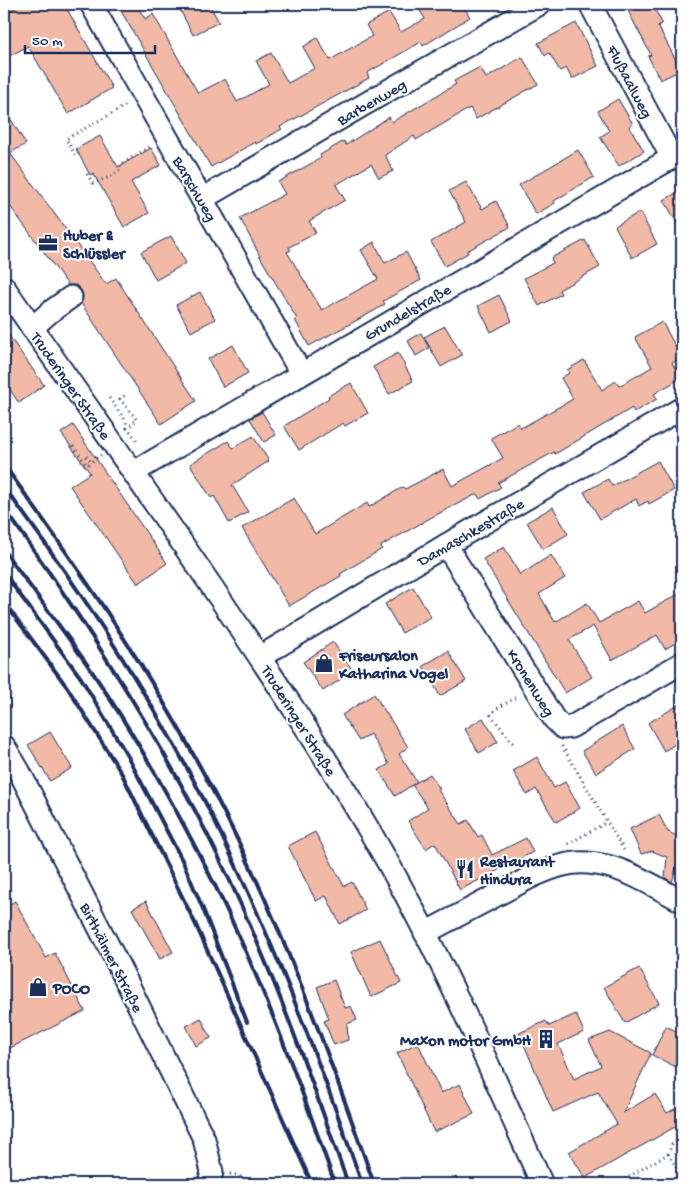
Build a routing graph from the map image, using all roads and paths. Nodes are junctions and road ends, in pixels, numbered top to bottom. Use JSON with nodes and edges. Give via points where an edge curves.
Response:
{"nodes":[{"id":1,"x":91,"y":4,"type":"edge"},
{"id":2,"x":540,"y":4,"type":"edge"},
{"id":3,"x":590,"y":4,"type":"edge"},
{"id":4,"x":135,"y":101,"type":"dead end"},
{"id":5,"x":158,"y":142,"type":"dead end"},
{"id":6,"x":79,"y":154,"type":"dead end"},
{"id":7,"x":677,"y":155,"type":"edge"},
{"id":8,"x":87,"y":174,"type":"dead end"},
{"id":9,"x":202,"y":199,"type":"junction"},
{"id":10,"x":4,"y":287,"type":"edge"},
{"id":11,"x":72,"y":297,"type":"dead end"},
{"id":12,"x":32,"y":328,"type":"junction"},
{"id":13,"x":300,"y":373,"type":"junction"},
{"id":14,"x":127,"y":394,"type":"dead end"},
{"id":15,"x":109,"y":398,"type":"dead end"},
{"id":16,"x":682,"y":408,"type":"edge"},
{"id":17,"x":73,"y":446,"type":"dead end"},
{"id":18,"x":103,"y":454,"type":"dead end"},
{"id":19,"x":86,"y":456,"type":"dead end"},
{"id":20,"x":90,"y":462,"type":"junction"},
{"id":21,"x":134,"y":472,"type":"junction"},
{"id":22,"x":446,"y":545,"type":"junction"},
{"id":23,"x":260,"y":657,"type":"junction"},
{"id":24,"x":682,"y":663,"type":"edge"},
{"id":25,"x":525,"y":692,"type":"dead end"},
{"id":26,"x":562,"y":742,"type":"dead end"},
{"id":27,"x":512,"y":743,"type":"dead end"},
{"id":28,"x":4,"y":746,"type":"edge"},
{"id":29,"x":607,"y":822,"type":"junction"},
{"id":30,"x":567,"y":845,"type":"dead end"},
{"id":31,"x":628,"y":874,"type":"junction"},
{"id":32,"x":682,"y":900,"type":"edge"},
{"id":33,"x":426,"y":933,"type":"junction"},
{"id":34,"x":682,"y":1137,"type":"edge"},
{"id":35,"x":668,"y":1154,"type":"junction"},
{"id":36,"x":682,"y":1176,"type":"edge"},
{"id":37,"x":210,"y":1178,"type":"edge"},
{"id":38,"x":254,"y":1184,"type":"edge"},
{"id":39,"x":542,"y":1184,"type":"edge"},
{"id":40,"x":616,"y":1184,"type":"edge"}],
"edges":[{"from":1,"to":9,"type":"street","name":"Barschweg"},
{"from":2,"to":9,"type":"street","name":"Barbenweg"},
{"from":3,"to":7,"type":"street","name":"Flußaalweg"},
{"from":4,"to":6,"type":"path","via":[[66,139],[76,156]]},
{"from":5,"to":8,"type":"path","via":[[120,165],[116,175],[93,183]]},
{"from":7,"to":13,"type":"street","name":"Grundelstraße"},
{"from":9,"to":13,"type":"street","name":"Barschweg"},
{"from":10,"to":12,"type":"street","name":"Truderinger Straße"},
{"from":11,"to":12,"type":"street"},
{"from":12,"to":21,"type":"street","name":"Truderinger Straße"},
{"from":13,"to":21,"type":"street","name":"Grundelstraße"},
{"from":14,"to":15,"type":"path","via":[[120,399],[137,420],[127,428],[126,421]]},
{"from":16,"to":22,"type":"street","name":"Damaschkestraße"},
{"from":17,"to":20,"type":"path","via":[[87,465]]},
{"from":18,"to":20,"type":"path"},
{"from":19,"to":20,"type":"path"},
{"from":21,"to":23,"type":"street","name":"Truderinger Straße"},
{"from":22,"to":23,"type":"street","name":"Damaschkestraße"},
{"from":22,"to":24,"type":"street","name":"Kronenweg","via":[[554,719],[563,728],[571,727]]},
{"from":23,"to":33,"type":"street","name":"Truderinger Straße","via":[[348,797]]},
{"from":25,"to":27,"type":"path","via":[[491,715]]},
{"from":26,"to":29,"type":"path"},
{"from":28,"to":37,"type":"street","name":"Birthälmer Straße","via":[[204,1139]]},
{"from":29,"to":30,"type":"path"},
{"from":29,"to":31,"type":"path","via":[[630,861]]},
{"from":31,"to":32,"type":"street"},
{"from":31,"to":33,"type":"street","via":[[588,863],[549,869]]},
{"from":33,"to":39,"type":"street","name":"Truderinger Straße"},
{"from":34,"to":35,"type":"path","via":[[672,1144]]},
{"from":35,"to":36,"type":"path"},
{"from":35,"to":40,"type":"path"},
{"from":37,"to":38,"type":"path","via":[[236,1175]]}]}
